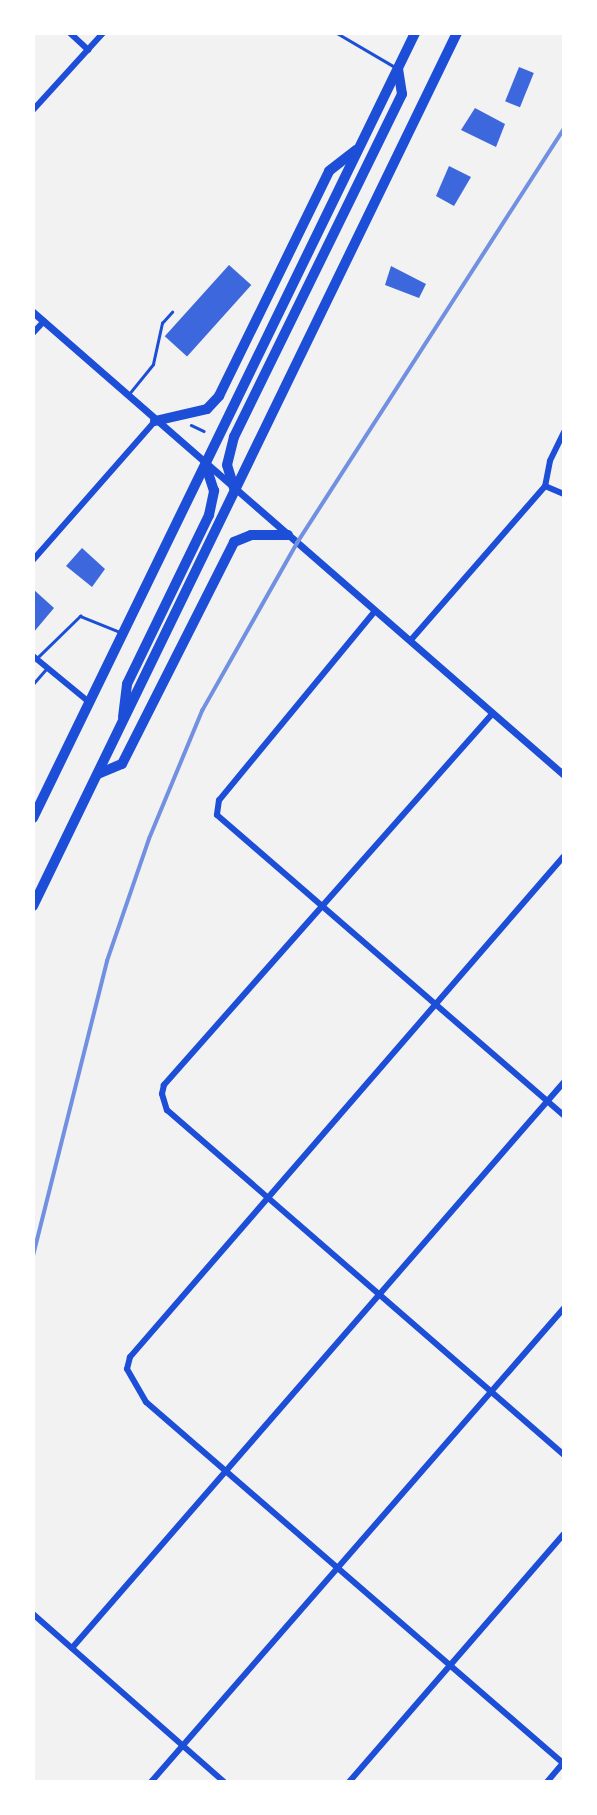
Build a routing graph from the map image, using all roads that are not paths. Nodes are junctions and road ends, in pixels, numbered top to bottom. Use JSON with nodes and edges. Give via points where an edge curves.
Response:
{"nodes":[{"id":1,"x":71,"y":33,"type":"edge"},
{"id":2,"x":103,"y":33,"type":"edge"},
{"id":3,"x":337,"y":33,"type":"edge"},
{"id":4,"x":415,"y":33,"type":"edge"},
{"id":5,"x":457,"y":33,"type":"edge"},
{"id":6,"x":88,"y":50,"type":"junction"},
{"id":7,"x":398,"y":68,"type":"junction"},
{"id":8,"x":33,"y":110,"type":"edge"},
{"id":9,"x":359,"y":148,"type":"junction"},
{"id":10,"x":33,"y":312,"type":"edge"},
{"id":11,"x":172,"y":313,"type":"dead end"},
{"id":12,"x":44,"y":321,"type":"junction"},
{"id":13,"x":33,"y":333,"type":"edge"},
{"id":14,"x":127,"y":397,"type":"junction"},
{"id":15,"x":155,"y":421,"type":"junction"},
{"id":16,"x":564,"y":432,"type":"edge"},
{"id":17,"x":205,"y":464,"type":"junction"},
{"id":18,"x":545,"y":486,"type":"junction"},
{"id":19,"x":235,"y":491,"type":"junction"},
{"id":20,"x":564,"y":494,"type":"edge"},
{"id":21,"x":288,"y":535,"type":"junction"},
{"id":22,"x":33,"y":560,"type":"edge"},
{"id":23,"x":375,"y":611,"type":"junction"},
{"id":24,"x":123,"y":633,"type":"junction"},
{"id":25,"x":410,"y":641,"type":"junction"},
{"id":26,"x":35,"y":657,"type":"edge"},
{"id":27,"x":47,"y":668,"type":"junction"},
{"id":28,"x":33,"y":684,"type":"edge"},
{"id":29,"x":89,"y":702,"type":"junction"},
{"id":30,"x":493,"y":713,"type":"junction"},
{"id":31,"x":122,"y":724,"type":"junction"},
{"id":32,"x":98,"y":774,"type":"junction"},
{"id":33,"x":564,"y":775,"type":"edge"},
{"id":34,"x":33,"y":818,"type":"edge"},
{"id":35,"x":564,"y":856,"type":"edge"},
{"id":36,"x":33,"y":906,"type":"edge"},
{"id":37,"x":321,"y":907,"type":"junction"},
{"id":38,"x":435,"y":1004,"type":"junction"},
{"id":39,"x":564,"y":1082,"type":"edge"},
{"id":40,"x":547,"y":1101,"type":"junction"},
{"id":41,"x":564,"y":1116,"type":"edge"},
{"id":42,"x":268,"y":1198,"type":"junction"},
{"id":43,"x":380,"y":1294,"type":"junction"},
{"id":44,"x":564,"y":1308,"type":"edge"},
{"id":45,"x":491,"y":1391,"type":"junction"},
{"id":46,"x":564,"y":1455,"type":"edge"},
{"id":47,"x":225,"y":1473,"type":"junction"},
{"id":48,"x":564,"y":1534,"type":"edge"},
{"id":49,"x":337,"y":1567,"type":"junction"},
{"id":50,"x":33,"y":1614,"type":"edge"},
{"id":51,"x":72,"y":1648,"type":"junction"},
{"id":52,"x":451,"y":1665,"type":"junction"},
{"id":53,"x":181,"y":1745,"type":"junction"},
{"id":54,"x":563,"y":1763,"type":"edge"},
{"id":55,"x":151,"y":1782,"type":"edge"},
{"id":56,"x":224,"y":1782,"type":"edge"},
{"id":57,"x":349,"y":1782,"type":"edge"},
{"id":58,"x":547,"y":1782,"type":"edge"}],
"edges":[{"from":1,"to":6,"type":"street"},
{"from":2,"to":6,"type":"street"},
{"from":3,"to":7,"type":"lane","via":[[363,52]]},
{"from":4,"to":7,"type":"highway"},
{"from":5,"to":19,"type":"highway"},
{"from":6,"to":8,"type":"street"},
{"from":7,"to":9,"type":"highway"},
{"from":7,"to":19,"type":"highway","via":[[402,94],[234,437],[227,465]]},
{"from":9,"to":15,"type":"highway","via":[[329,171],[219,396],[206,409]]},
{"from":9,"to":17,"type":"highway"},
{"from":10,"to":12,"type":"street"},
{"from":11,"to":14,"type":"lane","via":[[162,323],[153,364]]},
{"from":12,"to":13,"type":"street"},
{"from":12,"to":14,"type":"street"},
{"from":14,"to":15,"type":"street"},
{"from":15,"to":17,"type":"street"},
{"from":15,"to":22,"type":"street"},
{"from":16,"to":18,"type":"street","via":[[550,461]]},
{"from":17,"to":19,"type":"street"},
{"from":17,"to":24,"type":"highway"},
{"from":17,"to":31,"type":"highway","via":[[214,491],[209,515],[127,684]]},
{"from":18,"to":20,"type":"street"},
{"from":18,"to":25,"type":"street"},
{"from":19,"to":21,"type":"street"},
{"from":19,"to":31,"type":"highway"},
{"from":21,"to":23,"type":"street"},
{"from":21,"to":32,"type":"highway","via":[[251,535],[234,542],[122,764]]},
{"from":23,"to":25,"type":"street"},
{"from":23,"to":37,"type":"street","via":[[216,806],[222,822]]},
{"from":24,"to":26,"type":"lane","via":[[80,616]]},
{"from":24,"to":29,"type":"highway"},
{"from":25,"to":30,"type":"street"},
{"from":26,"to":27,"type":"street"},
{"from":27,"to":28,"type":"lane"},
{"from":27,"to":29,"type":"street"},
{"from":29,"to":34,"type":"highway"},
{"from":30,"to":33,"type":"street"},
{"from":30,"to":37,"type":"street"},
{"from":31,"to":32,"type":"highway"},
{"from":32,"to":36,"type":"highway"},
{"from":35,"to":38,"type":"street"},
{"from":37,"to":38,"type":"street"},
{"from":37,"to":42,"type":"street","via":[[164,1085],[162,1094],[167,1110]]},
{"from":38,"to":40,"type":"street"},
{"from":38,"to":42,"type":"street"},
{"from":39,"to":40,"type":"street"},
{"from":40,"to":41,"type":"street"},
{"from":40,"to":43,"type":"street"},
{"from":42,"to":43,"type":"street"},
{"from":42,"to":47,"type":"street","via":[[130,1357],[127,1369],[146,1402]]},
{"from":43,"to":45,"type":"street"},
{"from":43,"to":47,"type":"street"},
{"from":44,"to":45,"type":"street"},
{"from":45,"to":46,"type":"street"},
{"from":45,"to":49,"type":"street"},
{"from":47,"to":49,"type":"street"},
{"from":47,"to":51,"type":"street"},
{"from":48,"to":52,"type":"street"},
{"from":49,"to":52,"type":"street"},
{"from":49,"to":53,"type":"street"},
{"from":50,"to":51,"type":"street"},
{"from":51,"to":53,"type":"street"},
{"from":52,"to":54,"type":"street"},
{"from":52,"to":57,"type":"street"},
{"from":53,"to":55,"type":"street"},
{"from":53,"to":56,"type":"street"},
{"from":54,"to":58,"type":"street"}]}
